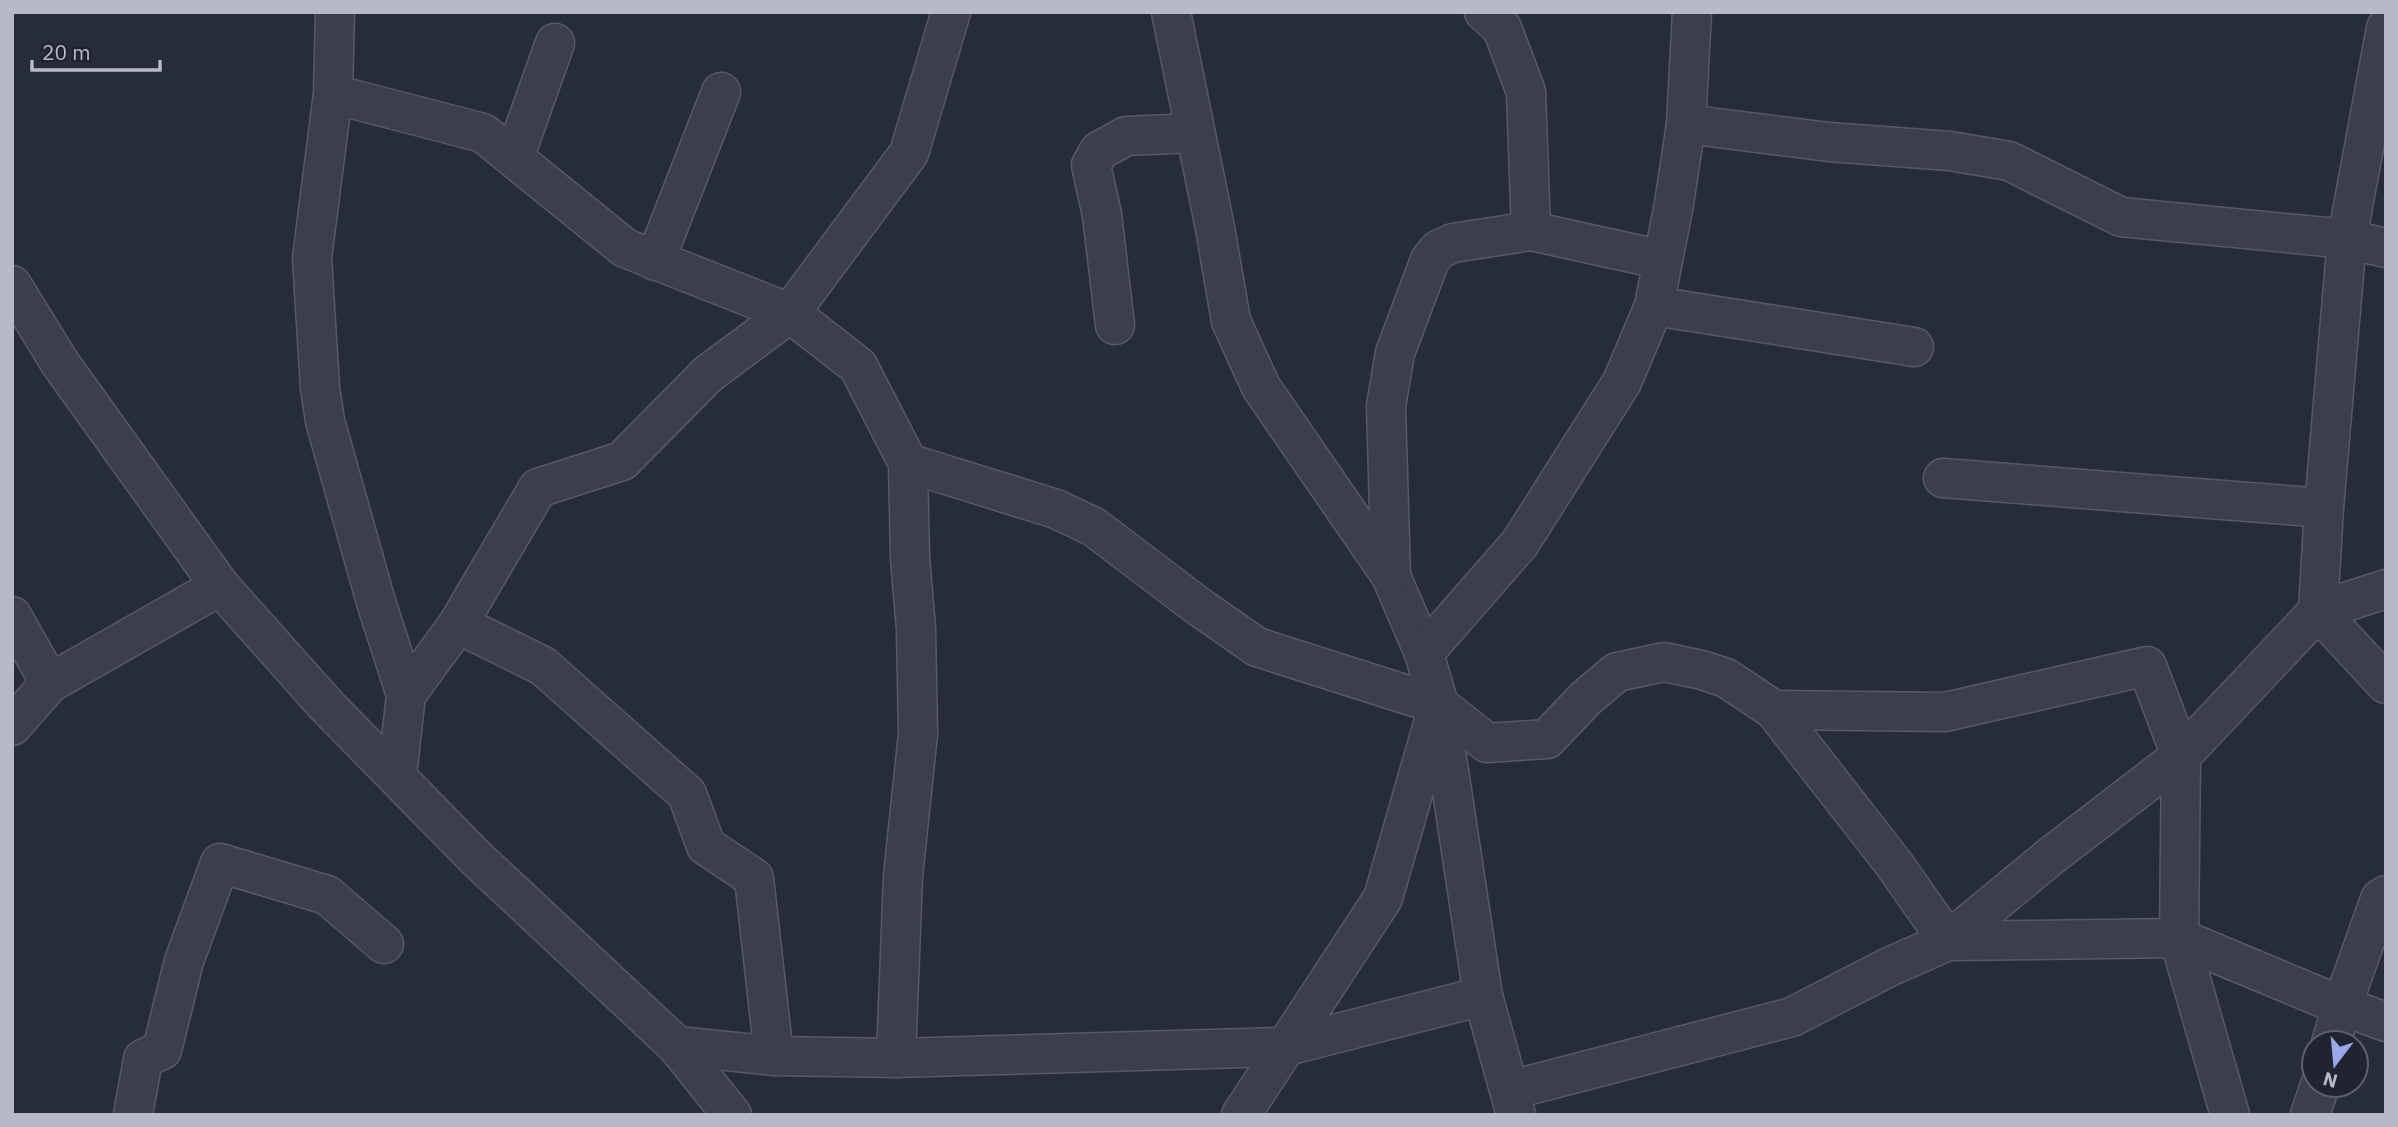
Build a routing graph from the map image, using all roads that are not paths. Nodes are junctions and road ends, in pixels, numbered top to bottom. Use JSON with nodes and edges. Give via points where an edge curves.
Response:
{"nodes":[{"id":1,"x":335,"y":12,"type":"edge"},
{"id":2,"x":951,"y":12,"type":"edge"},
{"id":3,"x":1171,"y":12,"type":"edge"},
{"id":4,"x":1484,"y":12,"type":"edge"},
{"id":5,"x":1692,"y":12,"type":"edge"},
{"id":6,"x":2386,"y":28,"type":"edge"},
{"id":7,"x":555,"y":43,"type":"dead end"},
{"id":8,"x":721,"y":92,"type":"dead end"},
{"id":9,"x":333,"y":94,"type":"junction"},
{"id":10,"x":1686,"y":124,"type":"junction"},
{"id":11,"x":1195,"y":133,"type":"junction"},
{"id":12,"x":514,"y":158,"type":"junction"},
{"id":13,"x":1531,"y":231,"type":"junction"},
{"id":14,"x":2347,"y":239,"type":"junction"},
{"id":15,"x":2386,"y":248,"type":"edge"},
{"id":16,"x":1663,"y":260,"type":"junction"},
{"id":17,"x":655,"y":261,"type":"junction"},
{"id":18,"x":13,"y":287,"type":"edge"},
{"id":19,"x":1654,"y":306,"type":"junction"},
{"id":20,"x":790,"y":313,"type":"junction"},
{"id":21,"x":1115,"y":324,"type":"dead end"},
{"id":22,"x":1914,"y":347,"type":"dead end"},
{"id":23,"x":908,"y":463,"type":"junction"},
{"id":24,"x":1943,"y":478,"type":"dead end"},
{"id":25,"x":2324,"y":508,"type":"junction"},
{"id":26,"x":1391,"y":576,"type":"junction"},
{"id":27,"x":220,"y":586,"type":"junction"},
{"id":28,"x":2386,"y":589,"type":"edge"},
{"id":29,"x":2319,"y":611,"type":"junction"},
{"id":30,"x":12,"y":616,"type":"edge"},
{"id":31,"x":458,"y":624,"type":"junction"},
{"id":32,"x":1424,"y":653,"type":"junction"},
{"id":33,"x":50,"y":683,"type":"junction"},
{"id":34,"x":2386,"y":684,"type":"edge"},
{"id":35,"x":407,"y":695,"type":"junction"},
{"id":36,"x":1439,"y":705,"type":"junction"},
{"id":37,"x":1774,"y":710,"type":"junction"},
{"id":38,"x":12,"y":726,"type":"edge"},
{"id":39,"x":2181,"y":756,"type":"junction"},
{"id":40,"x":397,"y":776,"type":"junction"},
{"id":41,"x":2386,"y":895,"type":"edge"},
{"id":42,"x":2179,"y":938,"type":"junction"},
{"id":43,"x":1948,"y":941,"type":"junction"},
{"id":44,"x":384,"y":944,"type":"dead end"},
{"id":45,"x":1483,"y":996,"type":"junction"},
{"id":46,"x":2342,"y":1006,"type":"junction"},
{"id":47,"x":2386,"y":1022,"type":"edge"},
{"id":48,"x":2335,"y":1029,"type":"edge"},
{"id":49,"x":677,"y":1046,"type":"junction"},
{"id":50,"x":1283,"y":1047,"type":"junction"},
{"id":51,"x":774,"y":1056,"type":"junction"},
{"id":52,"x":895,"y":1058,"type":"junction"},
{"id":53,"x":1513,"y":1102,"type":"edge"},
{"id":54,"x":133,"y":1115,"type":"edge"},
{"id":55,"x":732,"y":1115,"type":"edge"},
{"id":56,"x":1241,"y":1115,"type":"edge"},
{"id":57,"x":2230,"y":1115,"type":"edge"}],
"edges":[{"from":1,"to":9,"type":"street"},
{"from":2,"to":20,"type":"street","via":[[909,153]]},
{"from":3,"to":11,"type":"street"},
{"from":4,"to":13,"type":"street","via":[[1502,28],[1526,92]]},
{"from":5,"to":10,"type":"street"},
{"from":6,"to":14,"type":"street"},
{"from":7,"to":12,"type":"street"},
{"from":8,"to":17,"type":"street"},
{"from":9,"to":12,"type":"street","via":[[483,133]]},
{"from":9,"to":35,"type":"street","via":[[312,258],[320,388],[325,421],[376,602]]},
{"from":10,"to":14,"type":"street","via":[[2009,161],[2121,217]]},
{"from":10,"to":16,"type":"street"},
{"from":11,"to":21,"type":"street","via":[[1126,136],[1099,151],[1091,165]]},
{"from":11,"to":26,"type":"street","via":[[1231,321],[1261,387]]},
{"from":12,"to":17,"type":"street","via":[[625,248]]},
{"from":13,"to":16,"type":"street"},
{"from":13,"to":26,"type":"street","via":[[1453,243],[1430,260],[1395,353],[1387,406]]},
{"from":14,"to":15,"type":"street"},
{"from":14,"to":25,"type":"street"},
{"from":16,"to":19,"type":"street"},
{"from":17,"to":20,"type":"street"},
{"from":18,"to":27,"type":"street","via":[[60,363]]},
{"from":19,"to":22,"type":"street"},
{"from":19,"to":32,"type":"street","via":[[1622,382],[1520,542]]},
{"from":20,"to":23,"type":"street","via":[[858,366]]},
{"from":20,"to":31,"type":"street","via":[[708,374],[622,461],[538,488]]},
{"from":23,"to":36,"type":"street","via":[[1056,509],[1086,523],[1257,648]]},
{"from":23,"to":52,"type":"street","via":[[918,734],[903,876]]},
{"from":24,"to":25,"type":"street"},
{"from":25,"to":29,"type":"street"},
{"from":26,"to":32,"type":"street"},
{"from":27,"to":33,"type":"street"},
{"from":27,"to":40,"type":"street","via":[[326,705]]},
{"from":28,"to":29,"type":"street"},
{"from":29,"to":34,"type":"street"},
{"from":29,"to":39,"type":"street"},
{"from":30,"to":33,"type":"street"},
{"from":31,"to":35,"type":"street"},
{"from":31,"to":51,"type":"street","via":[[543,666],[687,794],[706,846],[754,878]]},
{"from":32,"to":36,"type":"street"},
{"from":33,"to":38,"type":"street"},
{"from":35,"to":40,"type":"street"},
{"from":36,"to":37,"type":"street","via":[[1488,743],[1547,739],[1617,673],[1664,662],[1726,678]]},
{"from":36,"to":45,"type":"street"},
{"from":36,"to":50,"type":"street","via":[[1383,898]]},
{"from":37,"to":39,"type":"street","via":[[1945,712],[2147,666]]},
{"from":37,"to":43,"type":"street"},
{"from":39,"to":42,"type":"street"},
{"from":39,"to":43,"type":"street"},
{"from":40,"to":49,"type":"street","via":[[476,858]]},
{"from":41,"to":46,"type":"street","via":[[2380,899]]},
{"from":42,"to":43,"type":"street"},
{"from":42,"to":46,"type":"street"},
{"from":42,"to":57,"type":"street"},
{"from":43,"to":53,"type":"street","via":[[1792,1017]]},
{"from":44,"to":54,"type":"street","via":[[327,895],[220,863],[184,961],[162,1050],[142,1059]]},
{"from":45,"to":50,"type":"street"},
{"from":45,"to":53,"type":"street"},
{"from":46,"to":47,"type":"street"},
{"from":46,"to":48,"type":"street"},
{"from":49,"to":51,"type":"street"},
{"from":49,"to":55,"type":"street"},
{"from":50,"to":52,"type":"street"},
{"from":50,"to":56,"type":"street"},
{"from":51,"to":52,"type":"street"}]}
